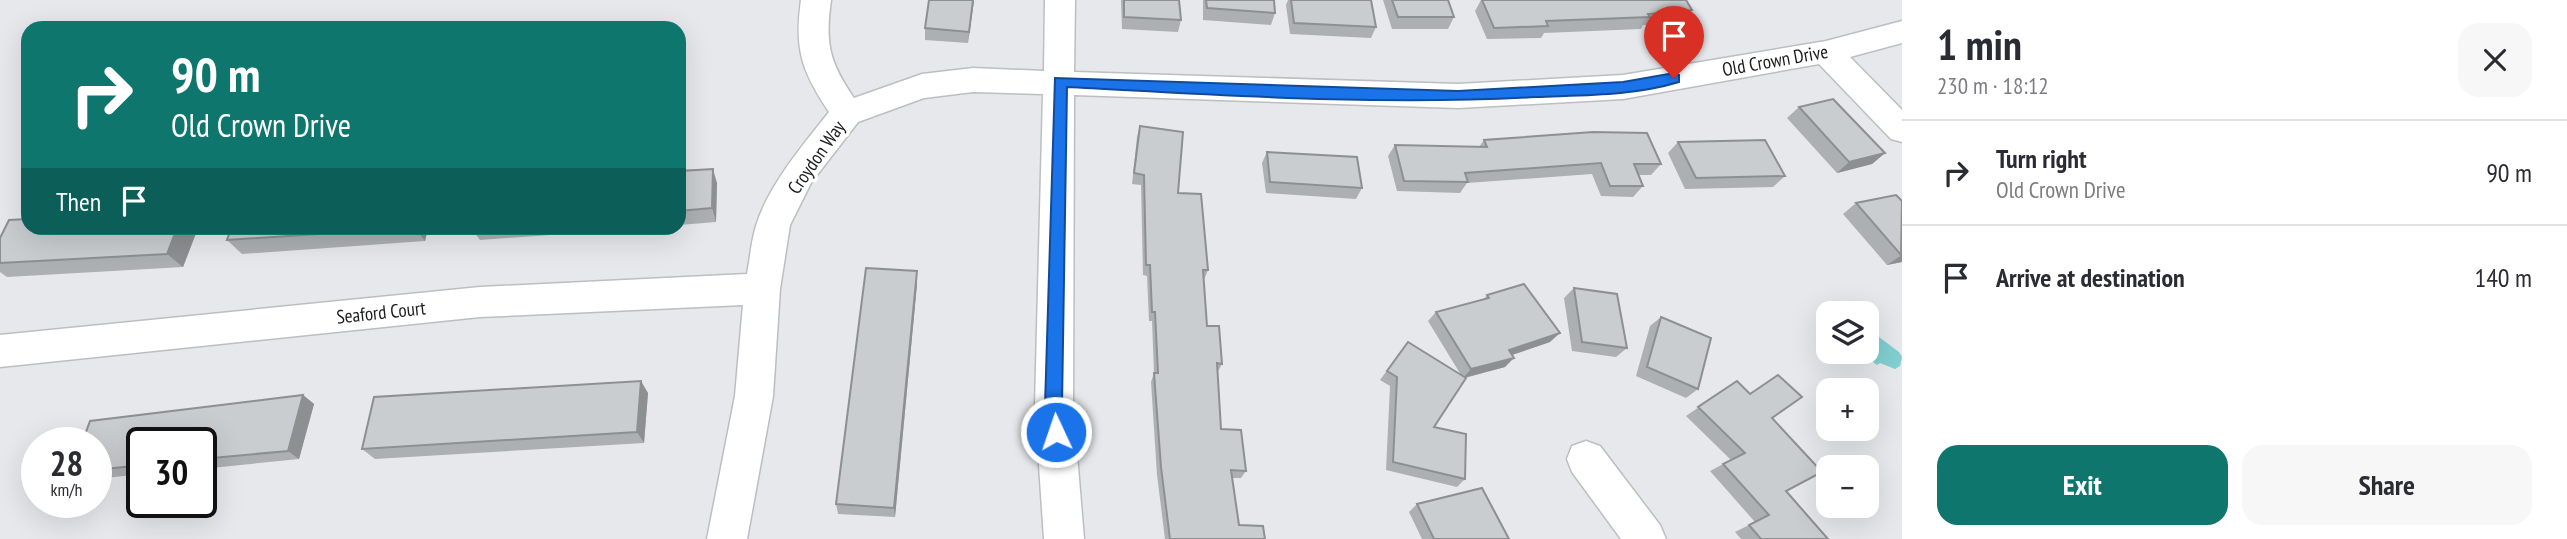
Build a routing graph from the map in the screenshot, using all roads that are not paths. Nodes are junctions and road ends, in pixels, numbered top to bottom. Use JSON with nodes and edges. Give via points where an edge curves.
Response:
{"nodes":[{"id":1,"x":816,"y":0,"type":"edge"},
{"id":2,"x":1060,"y":0,"type":"edge"},
{"id":3,"x":1902,"y":32,"type":"edge"},
{"id":4,"x":1826,"y":52,"type":"junction"},
{"id":5,"x":1060,"y":82,"type":"junction"},
{"id":6,"x":847,"y":113,"type":"junction"},
{"id":7,"x":1902,"y":130,"type":"edge"},
{"id":8,"x":762,"y":289,"type":"junction"},
{"id":9,"x":0,"y":351,"type":"edge"},
{"id":10,"x":1586,"y":458,"type":"dead end"},
{"id":11,"x":727,"y":539,"type":"edge"},
{"id":12,"x":1064,"y":539,"type":"edge"},
{"id":13,"x":1646,"y":539,"type":"edge"}],
"edges":[{"from":1,"to":6,"type":"street","via":[[810,30],[817,69]]},
{"from":2,"to":5,"type":"street"},
{"from":3,"to":4,"type":"street","name":"Old Crown Drive"},
{"from":4,"to":5,"type":"street","name":"Old Crown Drive","via":[[1623,87],[1458,96]]},
{"from":4,"to":7,"type":"street"},
{"from":5,"to":6,"type":"street","name":"Croydon Way","via":[[973,80],[922,86]]},
{"from":5,"to":12,"type":"street","via":[[1054,406]]},
{"from":6,"to":8,"type":"street","name":"Croydon Way","via":[[799,174],[773,225]]},
{"from":8,"to":9,"type":"street","name":"Seaford Court","via":[[480,302]]},
{"from":8,"to":11,"type":"street","name":"Croydon Way","via":[[754,396]]},
{"from":10,"to":13,"type":"street"}]}
